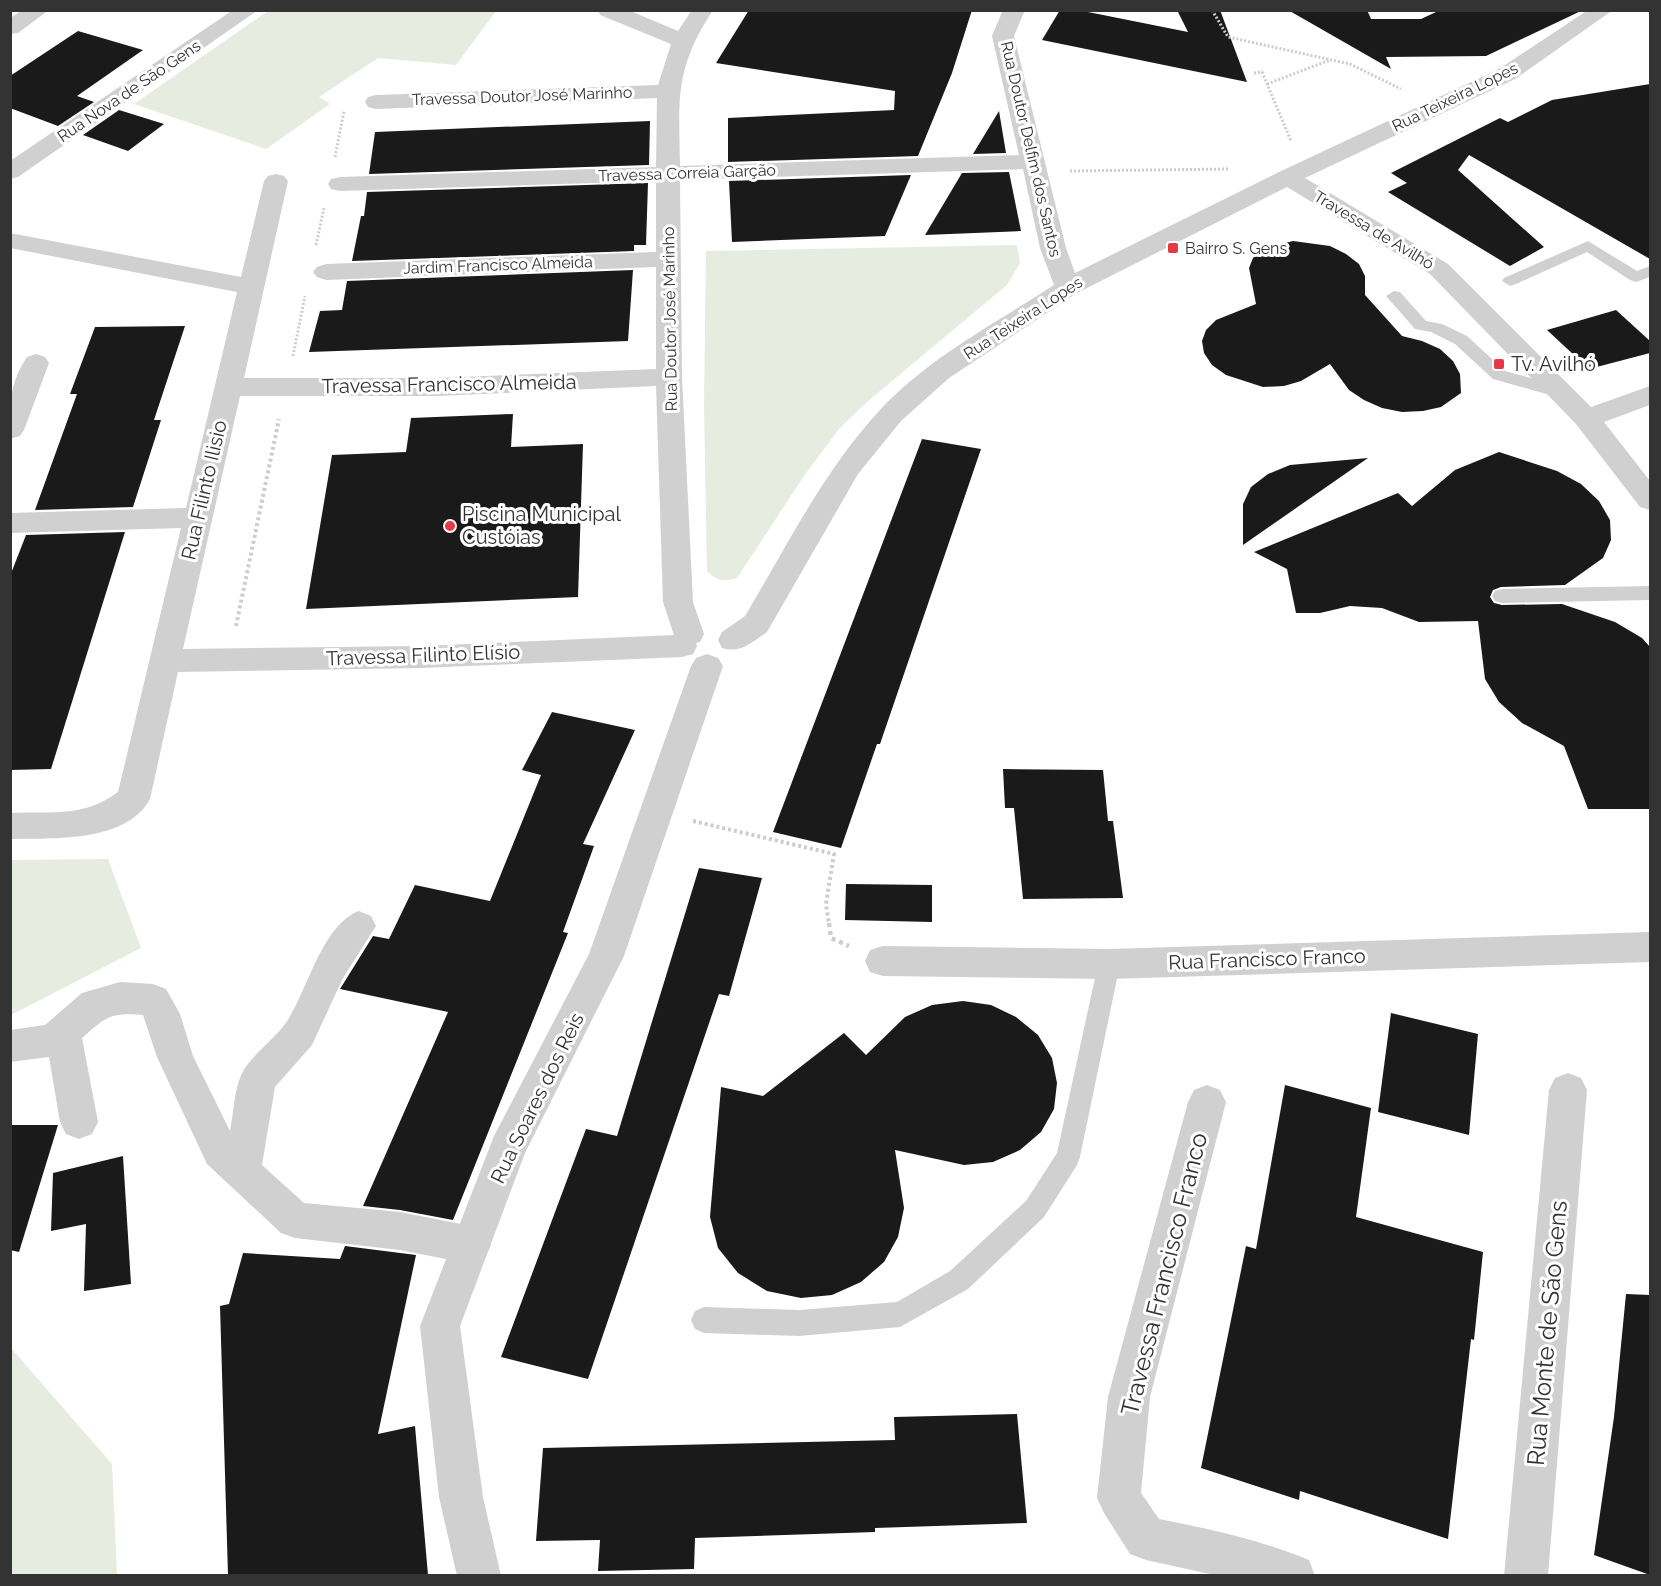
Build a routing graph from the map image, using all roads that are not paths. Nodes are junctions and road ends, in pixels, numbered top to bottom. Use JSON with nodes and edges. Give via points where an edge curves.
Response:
{"nodes":[{"id":1,"x":39,"y":10,"type":"edge"},
{"id":2,"x":248,"y":10,"type":"edge"},
{"id":3,"x":608,"y":10,"type":"edge"},
{"id":4,"x":703,"y":10,"type":"edge"},
{"id":5,"x":1014,"y":10,"type":"edge"},
{"id":6,"x":1603,"y":10,"type":"edge"},
{"id":7,"x":10,"y":28,"type":"edge"},
{"id":8,"x":682,"y":41,"type":"junction"},
{"id":9,"x":668,"y":91,"type":"junction"},
{"id":10,"x":376,"y":102,"type":"dead end"},
{"id":11,"x":1035,"y":167,"type":"junction"},
{"id":12,"x":10,"y":172,"type":"edge"},
{"id":13,"x":668,"y":173,"type":"junction"},
{"id":14,"x":1295,"y":173,"type":"junction"},
{"id":15,"x":276,"y":182,"type":"dead end"},
{"id":16,"x":340,"y":184,"type":"dead end"},
{"id":17,"x":10,"y":240,"type":"edge"},
{"id":18,"x":669,"y":259,"type":"junction"},
{"id":19,"x":1650,"y":271,"type":"edge"},
{"id":20,"x":326,"y":272,"type":"dead end"},
{"id":21,"x":1510,"y":281,"type":"dead end"},
{"id":22,"x":251,"y":287,"type":"junction"},
{"id":23,"x":1068,"y":287,"type":"junction"},
{"id":24,"x":1394,"y":296,"type":"dead end"},
{"id":25,"x":36,"y":363,"type":"dead end"},
{"id":26,"x":669,"y":377,"type":"junction"},
{"id":27,"x":228,"y":387,"type":"junction"},
{"id":28,"x":1561,"y":392,"type":"junction"},
{"id":29,"x":1650,"y":395,"type":"edge"},
{"id":30,"x":1586,"y":418,"type":"junction"},
{"id":31,"x":10,"y":430,"type":"edge"},
{"id":32,"x":1650,"y":500,"type":"edge"},
{"id":33,"x":198,"y":518,"type":"junction"},
{"id":34,"x":10,"y":523,"type":"edge"},
{"id":35,"x":1650,"y":593,"type":"edge"},
{"id":36,"x":1502,"y":596,"type":"dead end"},
{"id":37,"x":692,"y":648,"type":"junction"},
{"id":38,"x":165,"y":661,"type":"junction"},
{"id":39,"x":10,"y":826,"type":"edge"},
{"id":40,"x":359,"y":926,"type":"dead end"},
{"id":41,"x":1650,"y":947,"type":"edge"},
{"id":42,"x":883,"y":961,"type":"road end"},
{"id":43,"x":1109,"y":964,"type":"junction"},
{"id":44,"x":63,"y":1033,"type":"junction"},
{"id":45,"x":10,"y":1046,"type":"edge"},
{"id":46,"x":1568,"y":1090,"type":"dead end"},
{"id":47,"x":1207,"y":1102,"type":"dead end"},
{"id":48,"x":79,"y":1122,"type":"dead end"},
{"id":49,"x":242,"y":1171,"type":"junction"},
{"id":50,"x":471,"y":1245,"type":"junction"},
{"id":51,"x":704,"y":1320,"type":"dead end"},
{"id":52,"x":1209,"y":1565,"type":"edge"},
{"id":53,"x":479,"y":1575,"type":"edge"},
{"id":54,"x":1293,"y":1575,"type":"edge"},
{"id":55,"x":1527,"y":1575,"type":"edge"}],
"edges":[{"from":1,"to":7,"type":"street"},
{"from":2,"to":12,"type":"street","name":"Rua Nova de São Gens"},
{"from":3,"to":8,"type":"street"},
{"from":4,"to":8,"type":"street","name":"Rua Doutor José Marinho"},
{"from":5,"to":11,"type":"street","name":"Rua Doutor Delfim dos Santos","via":[[1003,36]]},
{"from":6,"to":14,"type":"street","name":"Rua Teixeira Lopes","via":[[1507,74]]},
{"from":8,"to":9,"type":"street","name":"Rua Doutor José Marinho"},
{"from":9,"to":10,"type":"street","name":"Travessa Doutor José Marinho"},
{"from":9,"to":13,"type":"street","name":"Rua Doutor José Marinho"},
{"from":11,"to":13,"type":"street","name":"Travessa Correia Garção"},
{"from":11,"to":23,"type":"street","name":"Rua Doutor Delfim dos Santos","via":[[1053,248]]},
{"from":13,"to":16,"type":"street","name":"Travessa Correia Garção"},
{"from":13,"to":18,"type":"street","name":"Rua Doutor José Marinho"},
{"from":14,"to":23,"type":"street","name":"Rua Teixeira Lopes"},
{"from":14,"to":28,"type":"street","name":"Travessa de Avilhó","via":[[1439,269]]},
{"from":15,"to":22,"type":"street","name":"Rua Filinto Ilisio"},
{"from":17,"to":22,"type":"street"},
{"from":18,"to":20,"type":"street","name":"Jardim Francisco Almeida"},
{"from":18,"to":26,"type":"street","name":"Rua Doutor José Marinho"},
{"from":19,"to":21,"type":"lane","via":[[1636,277],[1588,246]]},
{"from":22,"to":27,"type":"street","name":"Rua Filinto Ilisio"},
{"from":23,"to":37,"type":"street","name":"Rua Teixeira Lopes","via":[[940,372],[891,415],[847,468],[756,624],[733,640],[729,658]]},
{"from":24,"to":28,"type":"lane","via":[[1421,325],[1461,340],[1499,375]]},
{"from":25,"to":31,"type":"street"},
{"from":26,"to":27,"type":"street","name":"Travessa Francisco Almeida","via":[[438,387]]},
{"from":26,"to":37,"type":"street","name":"Rua Doutor José Marinho","via":[[678,602]]},
{"from":27,"to":33,"type":"street","name":"Rua Filinto Ilisio"},
{"from":28,"to":30,"type":"street","name":"Travessa de Avilhó"},
{"from":29,"to":30,"type":"street"},
{"from":30,"to":32,"type":"street","name":"Travessa de Avilhó"},
{"from":33,"to":34,"type":"street"},
{"from":33,"to":38,"type":"street","name":"Rua Filinto Ilisio"},
{"from":35,"to":36,"type":"lane"},
{"from":37,"to":38,"type":"street","name":"Travessa Filinto Elísio"},
{"from":37,"to":50,"type":"street","name":"Rua Soares dos Reis","via":[[656,812],[606,956],[508,1148]]},
{"from":38,"to":39,"type":"street","name":"Rua Filinto Ilisio","via":[[133,800],[113,814],[84,824]]},
{"from":40,"to":49,"type":"street","via":[[328,969],[299,1034],[258,1080]]},
{"from":41,"to":43,"type":"street","name":"Rua Francisco Franco"},
{"from":42,"to":43,"type":"street","name":"Rua Francisco Franco"},
{"from":43,"to":51,"type":"lane","via":[[1068,1157],[1035,1209],[959,1280],[900,1314],[799,1323]]},
{"from":44,"to":45,"type":"street","via":[[54,1040]]},
{"from":44,"to":48,"type":"street"},
{"from":44,"to":49,"type":"street","via":[[95,1004],[120,997],[153,1000],[162,1014],[175,1057],[221,1152]]},
{"from":46,"to":55,"type":"street","name":"Rua Monte de São Gens"},
{"from":47,"to":52,"type":"street","name":"Travessa Francisco Franco","via":[[1129,1397],[1119,1498],[1146,1538]]},
{"from":49,"to":50,"type":"street","via":[[296,1220],[400,1231]]},
{"from":50,"to":53,"type":"street","name":"Rua Soares dos Reis","via":[[440,1326],[461,1497]]},
{"from":52,"to":54,"type":"street","name":"Travessa Francisco Franco"}]}
